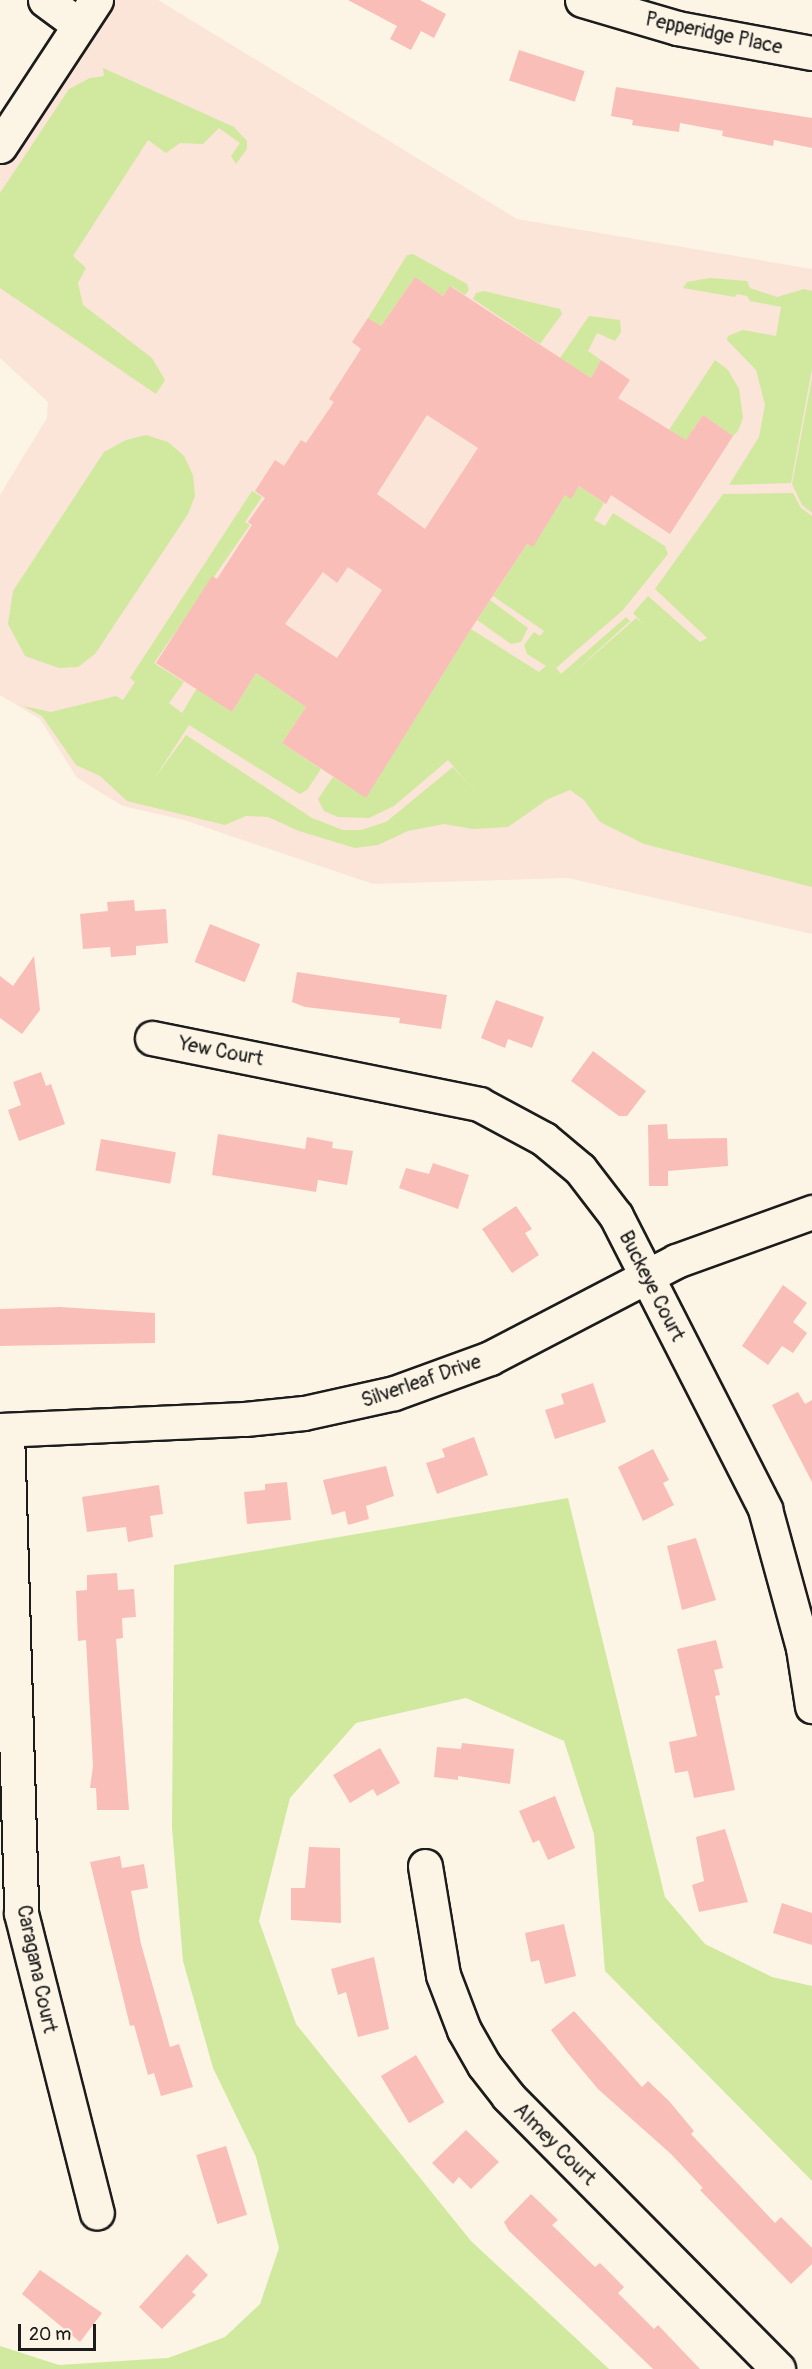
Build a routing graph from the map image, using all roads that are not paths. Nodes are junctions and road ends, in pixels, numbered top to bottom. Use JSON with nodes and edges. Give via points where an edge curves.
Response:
{"nodes":[{"id":1,"x":45,"y":0,"type":"edge"},
{"id":2,"x":582,"y":0,"type":"edge"},
{"id":3,"x":87,"y":13,"type":"edge"},
{"id":4,"x":812,"y":53,"type":"edge"},
{"id":5,"x":0,"y":146,"type":"edge"},
{"id":6,"x":152,"y":1038,"type":"dead end"},
{"id":7,"x":291,"y":1064,"type":"joint"},
{"id":8,"x":812,"y":1212,"type":"edge"},
{"id":9,"x":648,"y":1276,"type":"junction"},
{"id":10,"x":4,"y":1431,"type":"edge"},
{"id":11,"x":812,"y":1706,"type":"edge"},
{"id":12,"x":425,"y":1866,"type":"dead end"},
{"id":13,"x":97,"y":2213,"type":"dead end"},
{"id":14,"x":778,"y":2369,"type":"edge"}],
"edges":[{"from":1,"to":3,"type":"street"},
{"from":2,"to":4,"type":"street","name":"Pepperidge Place","via":[[677,28]]},
{"from":3,"to":5,"type":"street"},
{"from":6,"to":7,"type":"street","name":"Yew Court"},
{"from":7,"to":9,"type":"street","name":"Buckeye Court","via":[[479,1104],[524,1125],[564,1154],[597,1188]]},
{"from":8,"to":9,"type":"street","name":"Silverleaf Drive","via":[[686,1257]]},
{"from":9,"to":10,"type":"street","name":"Silverleaf Drive","via":[[490,1358],[443,1377],[351,1404],[244,1419]]},
{"from":9,"to":11,"type":"street","name":"Buckeye Court","via":[[765,1509],[802,1648]]},
{"from":10,"to":13,"type":"street","name":"Caragana Court","via":[[21,1913]]},
{"from":12,"to":14,"type":"street","name":"Almey Court","via":[[443,1975],[460,2021],[484,2065],[508,2096]]}]}
